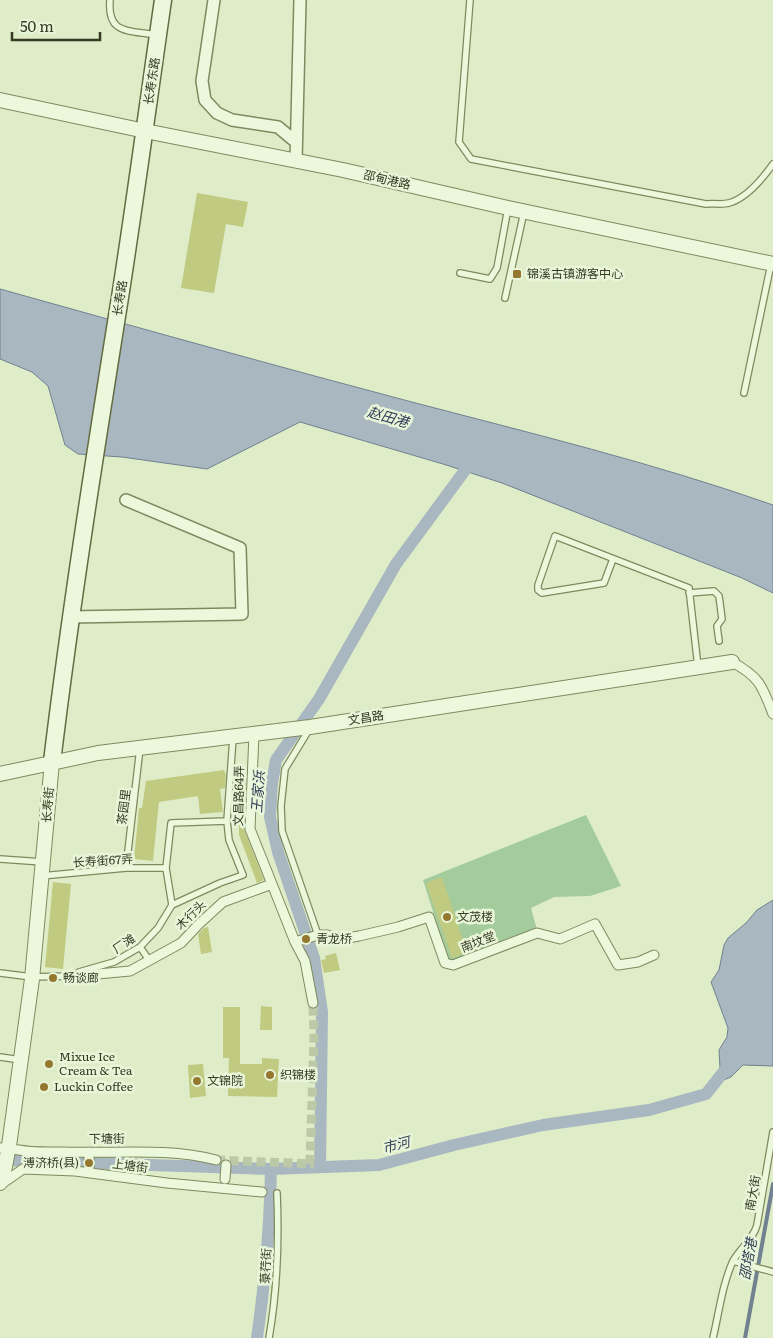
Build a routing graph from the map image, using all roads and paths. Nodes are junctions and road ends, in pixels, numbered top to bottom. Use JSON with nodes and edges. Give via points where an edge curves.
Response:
{"nodes":[{"id":1,"x":110,"y":0,"type":"edge"},
{"id":2,"x":163,"y":0,"type":"edge"},
{"id":3,"x":214,"y":0,"type":"edge"},
{"id":4,"x":300,"y":0,"type":"edge"},
{"id":5,"x":470,"y":0,"type":"edge"},
{"id":6,"x":158,"y":35,"type":"junction"},
{"id":7,"x":0,"y":100,"type":"edge"},
{"id":8,"x":144,"y":131,"type":"junction"},
{"id":9,"x":296,"y":142,"type":"junction"},
{"id":10,"x":296,"y":161,"type":"junction"},
{"id":11,"x":773,"y":164,"type":"edge"},
{"id":12,"x":508,"y":208,"type":"junction"},
{"id":13,"x":524,"y":211,"type":"junction"},
{"id":14,"x":772,"y":264,"type":"edge"},
{"id":15,"x":460,"y":273,"type":"dead end"},
{"id":16,"x":505,"y":298,"type":"dead end"},
{"id":17,"x":744,"y":394,"type":"dead end"},
{"id":18,"x":92,"y":464,"type":"joint"},
{"id":19,"x":126,"y":500,"type":"dead end"},
{"id":20,"x":613,"y":559,"type":"junction"},
{"id":21,"x":689,"y":593,"type":"junction"},
{"id":22,"x":70,"y":617,"type":"junction"},
{"id":23,"x":719,"y":641,"type":"dead end"},
{"id":24,"x":732,"y":662,"type":"joint"},
{"id":25,"x":698,"y":667,"type":"junction"},
{"id":26,"x":773,"y":714,"type":"edge"},
{"id":27,"x":310,"y":727,"type":"junction"},
{"id":28,"x":254,"y":734,"type":"junction"},
{"id":29,"x":233,"y":736,"type":"junction"},
{"id":30,"x":140,"y":748,"type":"junction"},
{"id":31,"x":52,"y":762,"type":"junction"},
{"id":32,"x":0,"y":774,"type":"edge"},
{"id":33,"x":227,"y":821,"type":"junction"},
{"id":34,"x":0,"y":859,"type":"edge"},
{"id":35,"x":126,"y":868,"type":"junction"},
{"id":36,"x":166,"y":868,"type":"junction"},
{"id":37,"x":42,"y":869,"type":"junction"},
{"id":38,"x":272,"y":884,"type":"junction"},
{"id":39,"x":172,"y":905,"type":"junction"},
{"id":40,"x":316,"y":936,"type":"junction"},
{"id":41,"x":298,"y":941,"type":"junction"},
{"id":42,"x":140,"y":947,"type":"junction"},
{"id":43,"x":654,"y":955,"type":"dead end"},
{"id":44,"x":149,"y":960,"type":"junction"},
{"id":45,"x":0,"y":973,"type":"edge"},
{"id":46,"x":32,"y":977,"type":"junction"},
{"id":47,"x":65,"y":977,"type":"junction"},
{"id":48,"x":313,"y":1003,"type":"tunnel mouth"},
{"id":49,"x":0,"y":1057,"type":"edge"},
{"id":50,"x":21,"y":1060,"type":"junction"},
{"id":51,"x":773,"y":1132,"type":"edge"},
{"id":52,"x":4,"y":1147,"type":"edge"},
{"id":53,"x":89,"y":1155,"type":"junction"},
{"id":54,"x":216,"y":1160,"type":"tunnel mouth"},
{"id":55,"x":226,"y":1164,"type":"dead end"},
{"id":56,"x":89,"y":1171,"type":"junction"},
{"id":57,"x":225,"y":1179,"type":"dead end"},
{"id":58,"x":1,"y":1180,"type":"edge"},
{"id":59,"x":262,"y":1192,"type":"dead end"},
{"id":60,"x":277,"y":1193,"type":"dead end"},
{"id":61,"x":733,"y":1261,"type":"junction"},
{"id":62,"x":773,"y":1272,"type":"edge"},
{"id":63,"x":269,"y":1338,"type":"edge"},
{"id":64,"x":713,"y":1338,"type":"edge"}],
"edges":[{"from":1,"to":6,"type":"lane","via":[[110,16],[114,25]]},
{"from":2,"to":6,"type":"main road","name":"长寿东路"},
{"from":3,"to":9,"type":"street","via":[[202,81],[205,100],[217,113],[232,120],[278,127]]},
{"from":4,"to":9,"type":"street"},
{"from":5,"to":11,"type":"lane","via":[[459,142],[472,159],[706,204],[730,203],[744,195]]},
{"from":6,"to":8,"type":"main road","name":"长寿东路"},
{"from":7,"to":8,"type":"street","name":"邵甸港路"},
{"from":8,"to":10,"type":"street","name":"邵甸港路"},
{"from":8,"to":18,"type":"main road","name":"长寿路"},
{"from":9,"to":10,"type":"street"},
{"from":10,"to":12,"type":"street","name":"邵甸港路"},
{"from":12,"to":13,"type":"street","name":"邵甸港路"},
{"from":12,"to":15,"type":"lane","via":[[497,268],[490,279]]},
{"from":13,"to":14,"type":"street","name":"邵甸港路"},
{"from":13,"to":16,"type":"lane"},
{"from":14,"to":17,"type":"lane"},
{"from":18,"to":22,"type":"main road","name":"长寿街"},
{"from":19,"to":22,"type":"street","via":[[240,548],[242,614]]},
{"from":20,"to":20,"type":"lane","via":[[555,536],[538,590],[542,593],[604,583]]},
{"from":20,"to":21,"type":"lane","via":[[689,588]]},
{"from":21,"to":23,"type":"lane","via":[[714,592],[719,596],[722,619],[717,626]]},
{"from":21,"to":25,"type":"lane"},
{"from":22,"to":31,"type":"main road","name":"长寿街"},
{"from":24,"to":25,"type":"street","name":"文昌路"},
{"from":24,"to":26,"type":"street","via":[[749,671],[762,686]]},
{"from":25,"to":27,"type":"street","name":"文昌路"},
{"from":27,"to":28,"type":"street","name":"文昌路"},
{"from":27,"to":40,"type":"lane","via":[[285,769],[281,806],[282,831]]},
{"from":28,"to":29,"type":"street","name":"文昌路"},
{"from":28,"to":38,"type":"street","name":"文昌路64弄","via":[[250,829]]},
{"from":29,"to":30,"type":"street","name":"文昌路"},
{"from":29,"to":33,"type":"lane"},
{"from":30,"to":31,"type":"street","name":"文昌路"},
{"from":30,"to":35,"type":"lane","name":"茶园里"},
{"from":31,"to":32,"type":"street","name":"文昌路"},
{"from":31,"to":37,"type":"street","name":"长寿街"},
{"from":33,"to":36,"type":"lane","via":[[171,823]]},
{"from":33,"to":39,"type":"lane","via":[[229,840],[243,875]]},
{"from":34,"to":37,"type":"lane","name":"长寿街67弄"},
{"from":35,"to":36,"type":"lane","name":"长寿街67弄"},
{"from":35,"to":37,"type":"lane","name":"长寿街67弄"},
{"from":36,"to":39,"type":"lane"},
{"from":37,"to":46,"type":"street","name":"长寿街"},
{"from":38,"to":41,"type":"street"},
{"from":38,"to":44,"type":"street","name":"木行头","via":[[223,902],[181,943]]},
{"from":39,"to":42,"type":"lane","name":"厂滩","via":[[158,928]]},
{"from":40,"to":41,"type":"street"},
{"from":40,"to":43,"type":"street","name":"南坟堂","via":[[342,939],[398,928],[429,917],[445,964],[453,965],[537,933],[560,939],[595,924],[618,964],[638,962]]},
{"from":41,"to":48,"type":"street"},
{"from":42,"to":44,"type":"lane"},
{"from":42,"to":47,"type":"lane","name":"厂滩","via":[[114,962]]},
{"from":44,"to":47,"type":"street","name":"木行头","via":[[130,971]]},
{"from":45,"to":46,"type":"lane","name":"厂滩"},
{"from":46,"to":47,"type":"lane","name":"厂滩"},
{"from":46,"to":50,"type":"street","name":"长寿街"},
{"from":49,"to":50,"type":"lane"},
{"from":50,"to":52,"type":"street","name":"长寿街"},
{"from":51,"to":61,"type":"lane","name":"南大街","via":[[755,1232]]},
{"from":52,"to":53,"type":"street","name":"下塘街"},
{"from":52,"to":58,"type":"street"},
{"from":53,"to":54,"type":"street","name":"下塘街","via":[[135,1151]]},
{"from":53,"to":56,"type":"street"},
{"from":55,"to":57,"type":"street"},
{"from":56,"to":58,"type":"street","name":"上塘街","via":[[23,1169]]},
{"from":56,"to":59,"type":"street","name":"上塘街","via":[[167,1183]]},
{"from":60,"to":63,"type":"lane","name":"菉荇街","via":[[276,1281]]},
{"from":61,"to":62,"type":"lane"},
{"from":61,"to":64,"type":"lane","name":"南大街"}]}
